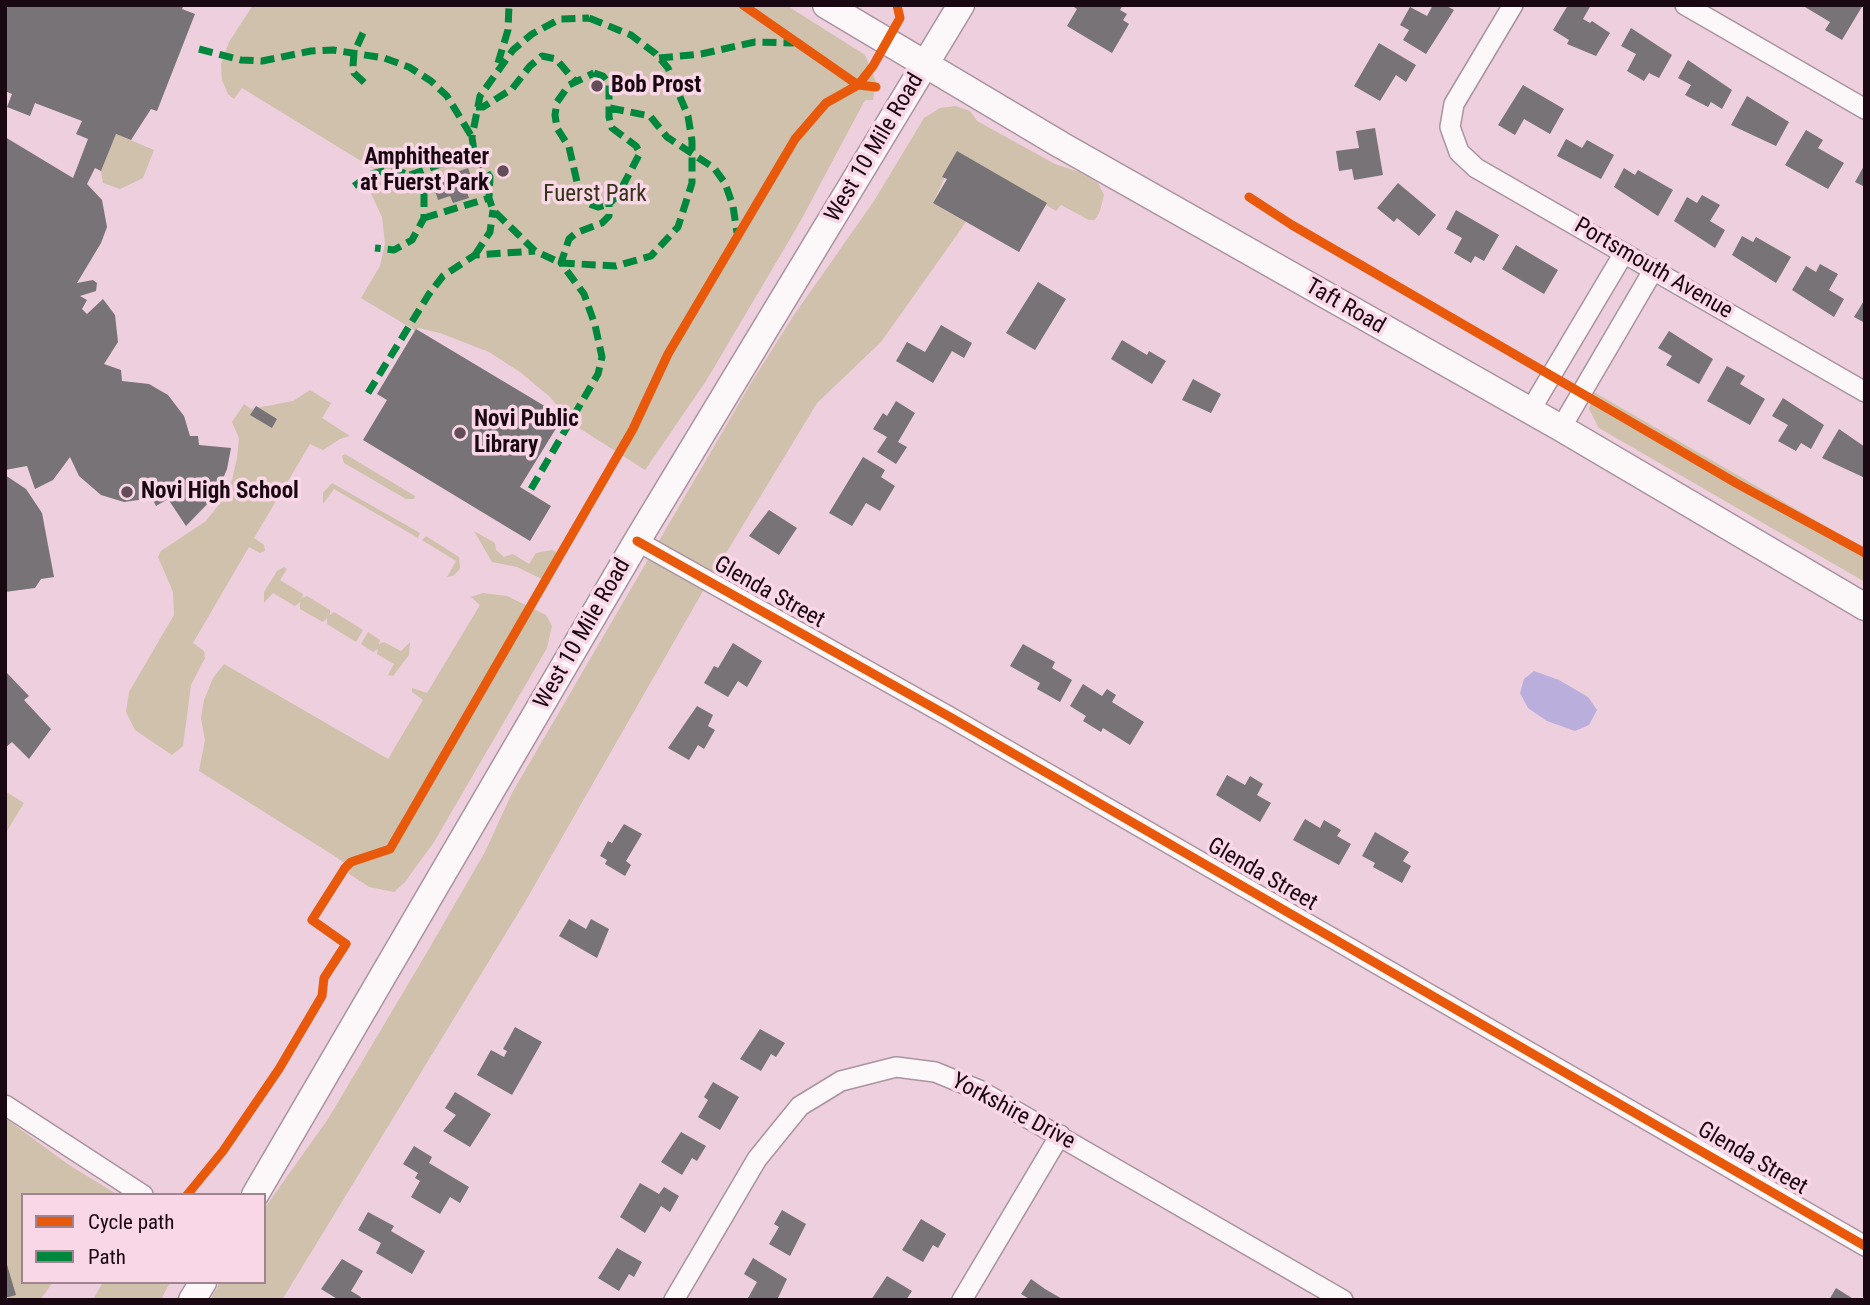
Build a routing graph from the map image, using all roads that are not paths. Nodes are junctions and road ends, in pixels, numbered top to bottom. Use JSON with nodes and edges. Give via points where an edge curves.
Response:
{"nodes":[{"id":1,"x":826,"y":5,"type":"edge"},
{"id":2,"x":961,"y":5,"type":"edge"},
{"id":3,"x":1513,"y":5,"type":"edge"},
{"id":4,"x":1685,"y":5,"type":"edge"},
{"id":5,"x":926,"y":63,"type":"junction"},
{"id":6,"x":1865,"y":109,"type":"edge"},
{"id":7,"x":1624,"y":253,"type":"junction"},
{"id":8,"x":1654,"y":269,"type":"junction"},
{"id":9,"x":1865,"y":391,"type":"edge"},
{"id":10,"x":1530,"y":411,"type":"junction"},
{"id":11,"x":1560,"y":428,"type":"junction"},
{"id":12,"x":637,"y":541,"type":"junction"},
{"id":13,"x":1865,"y":607,"type":"edge"},
{"id":14,"x":5,"y":1105,"type":"edge"},
{"id":15,"x":1060,"y":1135,"type":"junction"},
{"id":16,"x":140,"y":1193,"type":"edge"},
{"id":17,"x":256,"y":1193,"type":"edge"},
{"id":18,"x":1865,"y":1246,"type":"edge"},
{"id":19,"x":202,"y":1284,"type":"edge"},
{"id":20,"x":192,"y":1300,"type":"edge"},
{"id":21,"x":674,"y":1300,"type":"edge"},
{"id":22,"x":962,"y":1300,"type":"edge"},
{"id":23,"x":1343,"y":1300,"type":"edge"}],
"edges":[{"from":1,"to":5,"type":"main road","name":"Taft Road"},
{"from":2,"to":5,"type":"main road","name":"West 10 Mile Road"},
{"from":3,"to":7,"type":"street","name":"Portsmouth Avenue","via":[[1454,104],[1451,136],[1458,152],[1476,168]]},
{"from":4,"to":6,"type":"street"},
{"from":5,"to":10,"type":"main road","name":"Taft Road","via":[[1061,145]]},
{"from":5,"to":12,"type":"main road","name":"West 10 Mile Road"},
{"from":7,"to":8,"type":"street","name":"Portsmouth Avenue"},
{"from":7,"to":10,"type":"street"},
{"from":8,"to":9,"type":"street","name":"Portsmouth Avenue"},
{"from":8,"to":11,"type":"street"},
{"from":10,"to":11,"type":"main road","name":"Taft Road"},
{"from":11,"to":13,"type":"main road","name":"Taft Road"},
{"from":12,"to":17,"type":"main road","name":"West 10 Mile Road"},
{"from":12,"to":18,"type":"street","name":"Glenda Street"},
{"from":14,"to":16,"type":"street"},
{"from":15,"to":21,"type":"street","name":"Yorkshire Drive","via":[[979,1090],[935,1072],[896,1067],[841,1081],[800,1106],[772,1138]]},
{"from":15,"to":22,"type":"street"},
{"from":15,"to":23,"type":"street","name":"Yorkshire Drive"},
{"from":19,"to":20,"type":"main road"}]}
